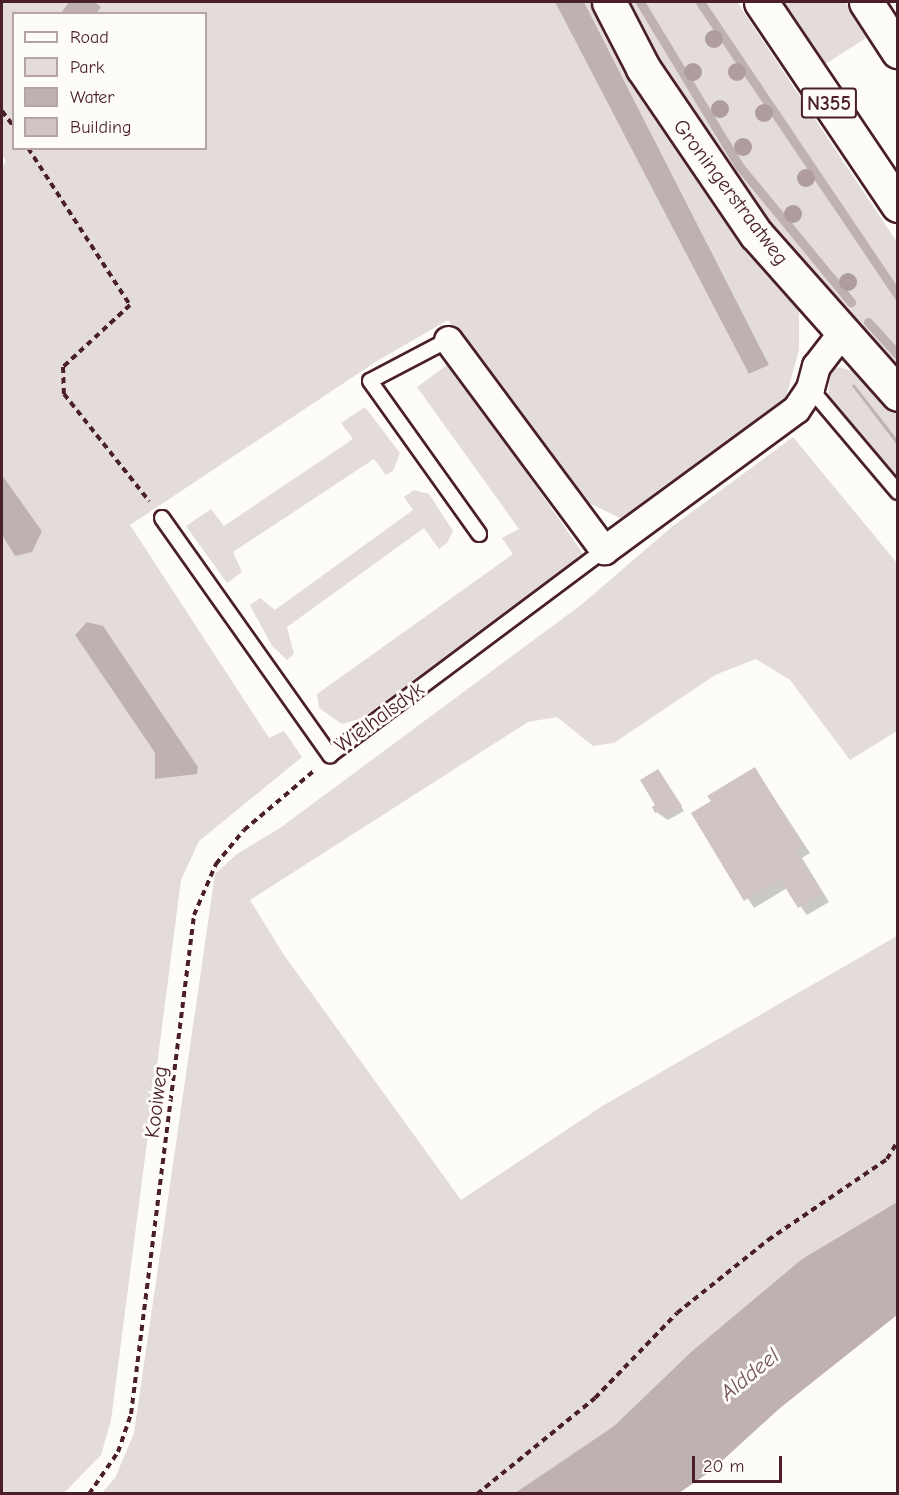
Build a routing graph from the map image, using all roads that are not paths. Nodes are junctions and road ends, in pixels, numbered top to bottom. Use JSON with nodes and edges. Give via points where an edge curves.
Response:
{"nodes":[{"id":1,"x":609,"y":2,"type":"edge"},
{"id":2,"x":761,"y":2,"type":"edge"},
{"id":3,"x":867,"y":2,"type":"edge"},
{"id":4,"x":897,"y":51,"type":"edge"},
{"id":5,"x":897,"y":205,"type":"edge"},
{"id":6,"x":843,"y":331,"type":"junction"},
{"id":7,"x":448,"y":340,"type":"joint"},
{"id":8,"x":810,"y":388,"type":"junction"},
{"id":9,"x":897,"y":394,"type":"edge"},
{"id":10,"x":897,"y":492,"type":"edge"},
{"id":11,"x":162,"y":518,"type":"road end"},
{"id":12,"x":479,"y":534,"type":"dead end"},
{"id":13,"x":603,"y":550,"type":"junction"}],
"edges":[{"from":1,"to":6,"type":"main road","name":"Groningerstraatweg","via":[[643,68],[756,234]]},
{"from":2,"to":5,"type":"main road","number":"N355"},
{"from":3,"to":4,"type":"main road"},
{"from":6,"to":8,"type":"street","name":"Wielhalsdyk","via":[[816,366]]},
{"from":6,"to":9,"type":"main road","name":"Groningerstraatweg"},
{"from":7,"to":12,"type":"lane","via":[[370,381]]},
{"from":7,"to":13,"type":"street"},
{"from":8,"to":10,"type":"lane"},
{"from":8,"to":13,"type":"street","name":"Wielhalsdyk","via":[[796,409]]},
{"from":11,"to":13,"type":"lane","name":"Wielhalsdyk","via":[[330,755]]}]}
